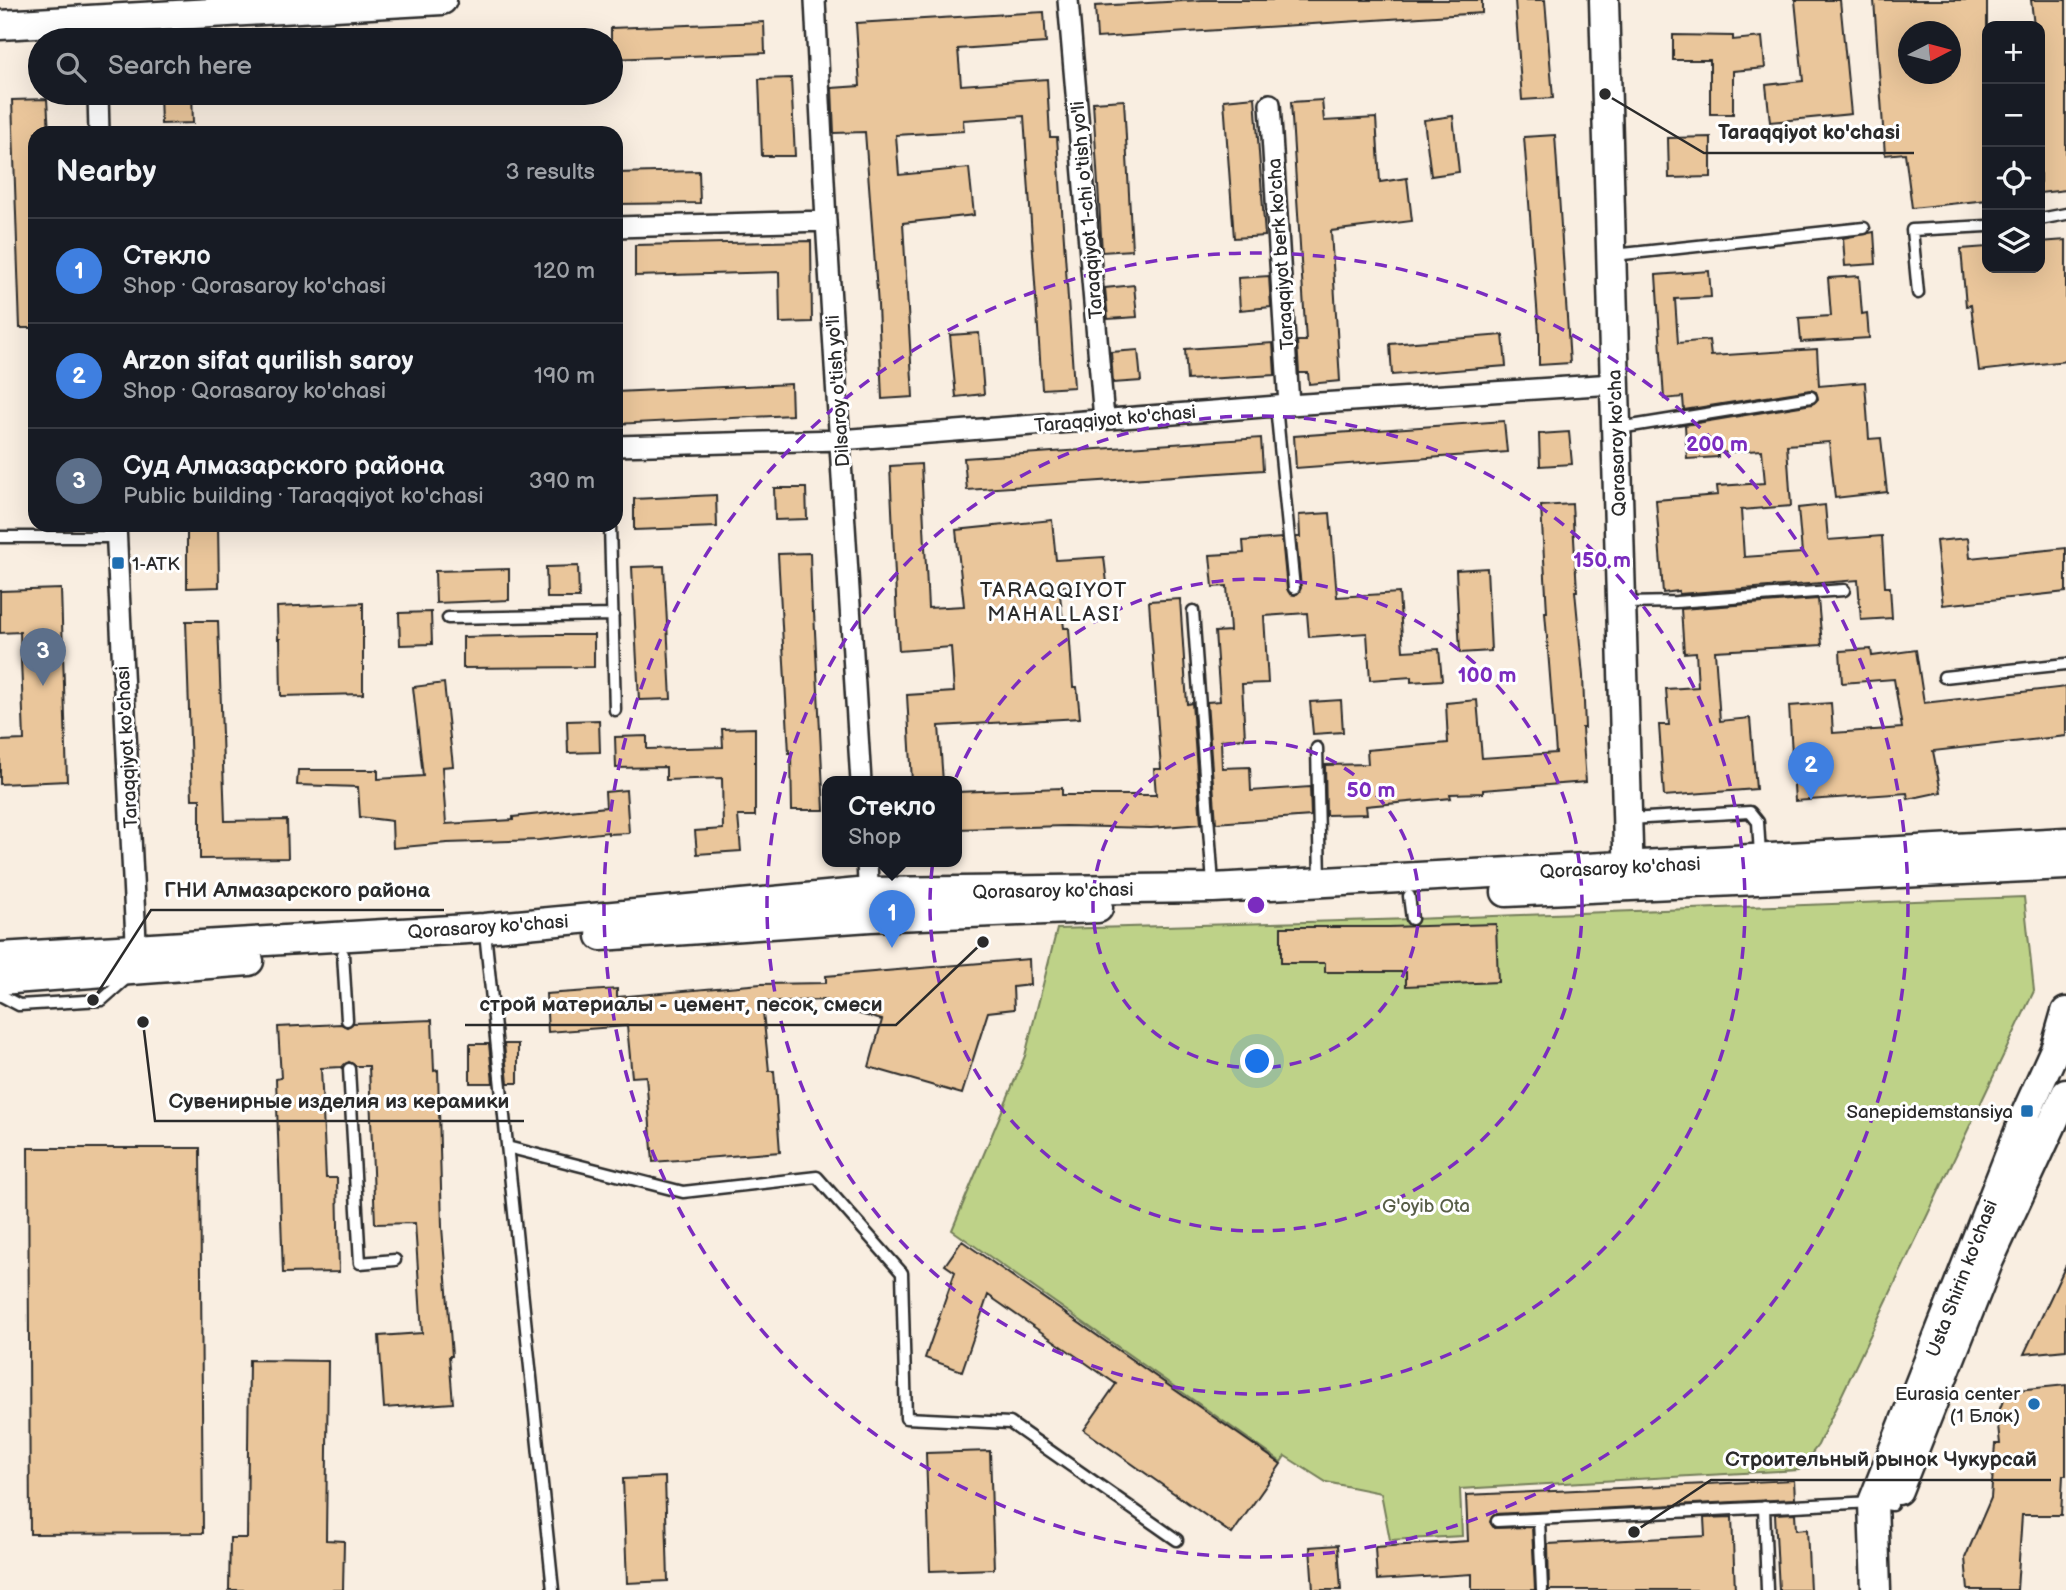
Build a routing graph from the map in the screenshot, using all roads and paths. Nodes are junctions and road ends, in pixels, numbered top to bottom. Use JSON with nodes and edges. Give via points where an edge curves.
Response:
{"nodes":[{"id":1,"x":431,"y":0,"type":"edge"},
{"id":2,"x":442,"y":0,"type":"edge"},
{"id":3,"x":815,"y":0,"type":"edge"},
{"id":4,"x":1068,"y":0,"type":"edge"},
{"id":5,"x":1604,"y":0,"type":"edge"},
{"id":6,"x":96,"y":24,"type":"edge"},
{"id":7,"x":0,"y":25,"type":"edge"},
{"id":8,"x":1270,"y":104,"type":"dead end"},
{"id":9,"x":98,"y":105,"type":"edge"},
{"id":10,"x":99,"y":126,"type":"edge"},
{"id":11,"x":2066,"y":214,"type":"edge"},
{"id":12,"x":2045,"y":218,"type":"edge"},
{"id":13,"x":826,"y":221,"type":"junction"},
{"id":14,"x":1982,"y":226,"type":"edge"},
{"id":15,"x":623,"y":227,"type":"edge"},
{"id":16,"x":1864,"y":228,"type":"dead end"},
{"id":17,"x":1610,"y":256,"type":"junction"},
{"id":18,"x":1917,"y":293,"type":"dead end"},
{"id":19,"x":1614,"y":384,"type":"junction"},
{"id":20,"x":1811,"y":397,"type":"dead end"},
{"id":21,"x":1283,"y":405,"type":"junction"},
{"id":22,"x":1104,"y":419,"type":"junction"},
{"id":23,"x":1615,"y":429,"type":"junction"},
{"id":24,"x":840,"y":440,"type":"junction"},
{"id":25,"x":623,"y":446,"type":"edge"},
{"id":26,"x":98,"y":532,"type":"edge"},
{"id":27,"x":117,"y":532,"type":"edge"},
{"id":28,"x":610,"y":532,"type":"edge"},
{"id":29,"x":0,"y":537,"type":"edge"},
{"id":30,"x":1294,"y":589,"type":"dead end"},
{"id":31,"x":1844,"y":590,"type":"dead end"},
{"id":32,"x":1620,"y":603,"type":"junction"},
{"id":33,"x":1193,"y":611,"type":"dead end"},
{"id":34,"x":613,"y":615,"type":"junction"},
{"id":35,"x":448,"y":618,"type":"dead end"},
{"id":36,"x":2066,"y":664,"type":"edge"},
{"id":37,"x":1944,"y":677,"type":"dead end"},
{"id":38,"x":615,"y":710,"type":"dead end"},
{"id":39,"x":1317,"y":748,"type":"dead end"},
{"id":40,"x":862,"y":776,"type":"edge"},
{"id":41,"x":1627,"y":820,"type":"junction"},
{"id":42,"x":2063,"y":857,"type":"edge"},
{"id":43,"x":1760,"y":859,"type":"junction"},
{"id":44,"x":867,"y":867,"type":"edge"},
{"id":45,"x":1629,"y":876,"type":"junction"},
{"id":46,"x":1320,"y":883,"type":"junction"},
{"id":47,"x":1213,"y":888,"type":"junction"},
{"id":48,"x":869,"y":905,"type":"junction"},
{"id":49,"x":485,"y":936,"type":"junction"},
{"id":50,"x":343,"y":954,"type":"junction"},
{"id":51,"x":0,"y":957,"type":"edge"},
{"id":52,"x":136,"y":959,"type":"junction"},
{"id":53,"x":0,"y":980,"type":"edge"},
{"id":54,"x":0,"y":995,"type":"edge"},
{"id":55,"x":2066,"y":1012,"type":"edge"},
{"id":56,"x":347,"y":1020,"type":"dead end"},
{"id":57,"x":349,"y":1069,"type":"dead end"},
{"id":58,"x":2066,"y":1094,"type":"edge"},
{"id":59,"x":507,"y":1147,"type":"junction"},
{"id":60,"x":395,"y":1260,"type":"dead end"},
{"id":61,"x":1883,"y":1503,"type":"junction"},
{"id":62,"x":1764,"y":1507,"type":"junction"},
{"id":63,"x":1539,"y":1518,"type":"junction"},
{"id":64,"x":1497,"y":1521,"type":"dead end"},
{"id":65,"x":1177,"y":1540,"type":"dead end"},
{"id":66,"x":553,"y":1590,"type":"edge"},
{"id":67,"x":1542,"y":1590,"type":"edge"},
{"id":68,"x":1767,"y":1590,"type":"edge"},
{"id":69,"x":1876,"y":1590,"type":"edge"},
{"id":70,"x":1895,"y":1590,"type":"edge"}],
"edges":[{"from":1,"to":2,"type":"main road"},
{"from":1,"to":6,"type":"main road"},
{"from":3,"to":13,"type":"street","name":"Dilsaroy o'tish yo'li"},
{"from":4,"to":22,"type":"street","name":"Taraqqiyot 1-chi o'tish yo'li"},
{"from":5,"to":17,"type":"main road","name":"Qorasaroy ko'cha"},
{"from":6,"to":7,"type":"main road"},
{"from":8,"to":21,"type":"street","name":"Taraqqiyot berk ko'cha"},
{"from":9,"to":10,"type":"street"},
{"from":11,"to":12,"type":"lane"},
{"from":13,"to":15,"type":"street"},
{"from":13,"to":24,"type":"street","name":"Dilsaroy o'tish yo'li"},
{"from":14,"to":18,"type":"lane","via":[[1912,230]]},
{"from":16,"to":17,"type":"lane"},
{"from":17,"to":19,"type":"main road","name":"Qorasaroy ko'cha"},
{"from":19,"to":21,"type":"street","name":"Taraqqiyot ko'chasi"},
{"from":19,"to":23,"type":"main road","name":"Qorasaroy ko'cha"},
{"from":20,"to":23,"type":"lane"},
{"from":21,"to":22,"type":"street","name":"Taraqqiyot ko'chasi"},
{"from":21,"to":30,"type":"lane"},
{"from":22,"to":24,"type":"street","name":"Taraqqiyot ko'chasi"},
{"from":23,"to":32,"type":"main road","name":"Qorasaroy ko'cha"},
{"from":24,"to":25,"type":"street","name":"Taraqqiyot ko'chasi"},
{"from":24,"to":40,"type":"street","name":"Dilsaroy o'tish yo'li"},
{"from":26,"to":29,"type":"lane"},
{"from":27,"to":52,"type":"street","name":"Taraqqiyot ko'chasi"},
{"from":28,"to":34,"type":"lane"},
{"from":31,"to":32,"type":"lane"},
{"from":32,"to":41,"type":"main road","name":"Qorasaroy ko'cha"},
{"from":33,"to":47,"type":"lane"},
{"from":34,"to":35,"type":"lane"},
{"from":34,"to":38,"type":"lane"},
{"from":36,"to":37,"type":"lane"},
{"from":39,"to":46,"type":"lane"},
{"from":41,"to":43,"type":"lane","via":[[1750,812],[1758,822]]},
{"from":41,"to":45,"type":"main road","name":"Qorasaroy ko'cha"},
{"from":42,"to":43,"type":"main road","name":"Qorasaroy ko'chasi"},
{"from":42,"to":45,"type":"main road","name":"Qorasaroy ko'chasi"},
{"from":43,"to":45,"type":"main road","name":"Qorasaroy ko'chasi"},
{"from":44,"to":48,"type":"street"},
{"from":45,"to":46,"type":"main road","name":"Qorasaroy ko'chasi"},
{"from":45,"to":48,"type":"main road","name":"Qorasaroy ko'chasi","via":[[1411,908]]},
{"from":46,"to":47,"type":"main road","name":"Qorasaroy ko'chasi"},
{"from":47,"to":48,"type":"main road","name":"Qorasaroy ko'chasi"},
{"from":48,"to":49,"type":"main road","name":"Qorasaroy ko'chasi"},
{"from":49,"to":50,"type":"main road","name":"Qorasaroy ko'chasi"},
{"from":49,"to":52,"type":"main road","name":"Qorasaroy ko'chasi"},
{"from":49,"to":59,"type":"lane"},
{"from":50,"to":52,"type":"main road","name":"Qorasaroy ko'chasi"},
{"from":50,"to":56,"type":"lane"},
{"from":51,"to":52,"type":"main road","name":"Qorasaroy ko'chasi"},
{"from":52,"to":53,"type":"main road","name":"Qorasaroy ko'chasi"},
{"from":52,"to":54,"type":"lane","via":[[102,1000],[19,1005]]},
{"from":55,"to":61,"type":"main road","name":"Usta Shirin ko'chasi"},
{"from":57,"to":60,"type":"lane","via":[[360,1263]]},
{"from":58,"to":61,"type":"main road","name":"Usta Shirin ko'chasi"},
{"from":59,"to":65,"type":"lane","via":[[684,1192],[817,1177],[902,1273],[906,1418],[1010,1423]]},
{"from":59,"to":66,"type":"lane"},
{"from":61,"to":62,"type":"lane"},
{"from":61,"to":69,"type":"main road","name":"Usta Shirin ko'chasi"},
{"from":61,"to":70,"type":"main road","name":"Usta Shirin ko'chasi"},
{"from":62,"to":63,"type":"lane"},
{"from":62,"to":68,"type":"lane"},
{"from":63,"to":64,"type":"lane"},
{"from":63,"to":67,"type":"lane"}]}
